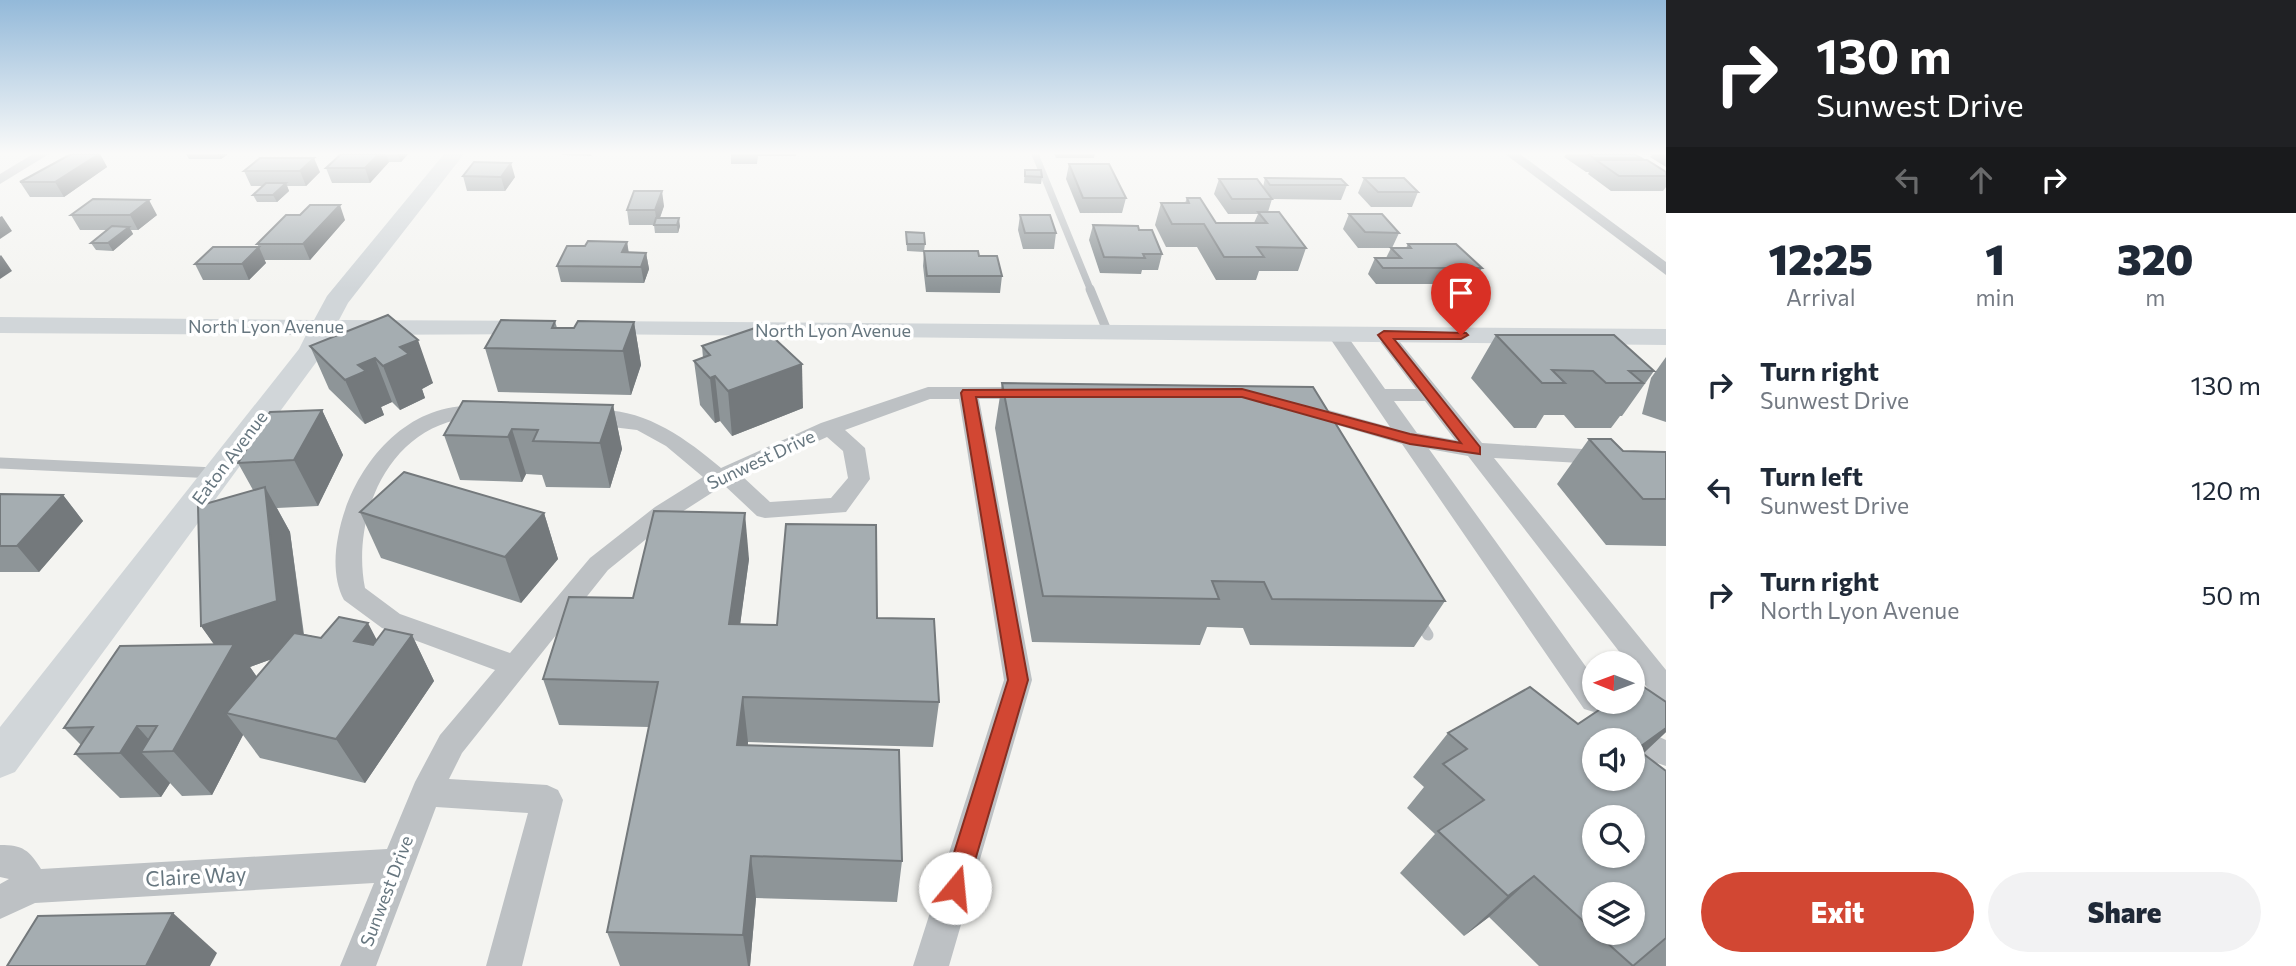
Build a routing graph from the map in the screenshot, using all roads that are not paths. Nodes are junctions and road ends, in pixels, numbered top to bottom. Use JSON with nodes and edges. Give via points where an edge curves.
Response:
{"nodes":[{"id":1,"x":418,"y":199,"type":"edge"},
{"id":2,"x":1053,"y":199,"type":"edge"},
{"id":3,"x":1572,"y":199,"type":"edge"},
{"id":4,"x":1666,"y":270,"type":"edge"},
{"id":5,"x":0,"y":325,"type":"edge"},
{"id":6,"x":325,"y":327,"type":"junction"},
{"id":7,"x":1108,"y":333,"type":"junction"},
{"id":8,"x":1336,"y":334,"type":"junction"},
{"id":9,"x":1384,"y":335,"type":"junction"},
{"id":10,"x":1666,"y":337,"type":"edge"},
{"id":11,"x":968,"y":393,"type":"junction"},
{"id":12,"x":1050,"y":393,"type":"edge"},
{"id":13,"x":1378,"y":395,"type":"junction"},
{"id":14,"x":1433,"y":395,"type":"junction"},
{"id":15,"x":1281,"y":403,"type":"edge"},
{"id":16,"x":503,"y":415,"type":"edge"},
{"id":17,"x":563,"y":419,"type":"edge"},
{"id":18,"x":829,"y":428,"type":"junction"},
{"id":19,"x":1410,"y":439,"type":"junction"},
{"id":20,"x":1475,"y":450,"type":"junction"},
{"id":21,"x":1666,"y":461,"type":"edge"},
{"id":22,"x":0,"y":463,"type":"edge"},
{"id":23,"x":218,"y":473,"type":"junction"},
{"id":24,"x":722,"y":476,"type":"junction"},
{"id":25,"x":1415,"y":613,"type":"edge"},
{"id":26,"x":1428,"y":635,"type":"edge"},
{"id":27,"x":514,"y":666,"type":"junction"},
{"id":28,"x":1582,"y":683,"type":"edge"},
{"id":29,"x":1645,"y":683,"type":"edge"},
{"id":30,"x":1666,"y":691,"type":"edge"},
{"id":31,"x":1602,"y":714,"type":"edge"},
{"id":32,"x":1666,"y":753,"type":"edge"},
{"id":33,"x":0,"y":759,"type":"edge"},
{"id":34,"x":426,"y":792,"type":"junction"},
{"id":35,"x":0,"y":861,"type":"edge"},
{"id":36,"x":396,"y":865,"type":"junction"},
{"id":37,"x":32,"y":886,"type":"junction"},
{"id":38,"x":0,"y":902,"type":"edge"},
{"id":39,"x":358,"y":966,"type":"edge"},
{"id":40,"x":504,"y":966,"type":"edge"},
{"id":41,"x":931,"y":966,"type":"edge"}],
"edges":[{"from":1,"to":6,"type":"street","name":"Eaton Avenue","via":[[336,301]]},
{"from":2,"to":7,"type":"lane"},
{"from":3,"to":4,"type":"street"},
{"from":5,"to":6,"type":"street","name":"North Lyon Avenue"},
{"from":6,"to":7,"type":"street","name":"North Lyon Avenue"},
{"from":6,"to":23,"type":"street","name":"Eaton Avenue"},
{"from":7,"to":8,"type":"street","name":"North Lyon Avenue"},
{"from":8,"to":9,"type":"street","name":"North Lyon Avenue"},
{"from":8,"to":13,"type":"street"},
{"from":9,"to":10,"type":"street","name":"North Lyon Avenue"},
{"from":9,"to":14,"type":"street"},
{"from":11,"to":12,"type":"street","name":"Sunwest Drive"},
{"from":11,"to":18,"type":"street","name":"Sunwest Drive","via":[[928,393]]},
{"from":11,"to":41,"type":"street","via":[[1018,680]]},
{"from":13,"to":14,"type":"street"},
{"from":13,"to":19,"type":"street"},
{"from":14,"to":20,"type":"street"},
{"from":15,"to":19,"type":"street","via":[[1318,419]]},
{"from":16,"to":27,"type":"street","via":[[450,414],[408,434],[376,464],[358,501],[348,552],[353,593],[391,621]]},
{"from":17,"to":24,"type":"street","via":[[636,422],[668,435]]},
{"from":18,"to":24,"type":"street","name":"Sunwest Drive"},
{"from":18,"to":24,"type":"street","via":[[854,448],[859,479],[838,506],[765,510]]},
{"from":19,"to":20,"type":"street"},
{"from":19,"to":28,"type":"street"},
{"from":20,"to":21,"type":"street"},
{"from":20,"to":30,"type":"street"},
{"from":22,"to":23,"type":"lane"},
{"from":23,"to":33,"type":"street","name":"Eaton Avenue"},
{"from":24,"to":27,"type":"street","name":"Sunwest Drive","via":[[663,513],[599,564]]},
{"from":25,"to":26,"type":"lane"},
{"from":27,"to":34,"type":"street","name":"Sunwest Drive","via":[[451,744]]},
{"from":29,"to":30,"type":"street"},
{"from":31,"to":32,"type":"street","via":[[1626,737]]},
{"from":34,"to":36,"type":"street","name":"Sunwest Drive"},
{"from":34,"to":40,"type":"street","via":[[547,800]]},
{"from":35,"to":37,"type":"street","via":[[17,860]]},
{"from":36,"to":37,"type":"street","name":"Claire Way"},
{"from":36,"to":39,"type":"street","name":"Sunwest Drive"},
{"from":37,"to":38,"type":"street","name":"Claire Way"}]}
